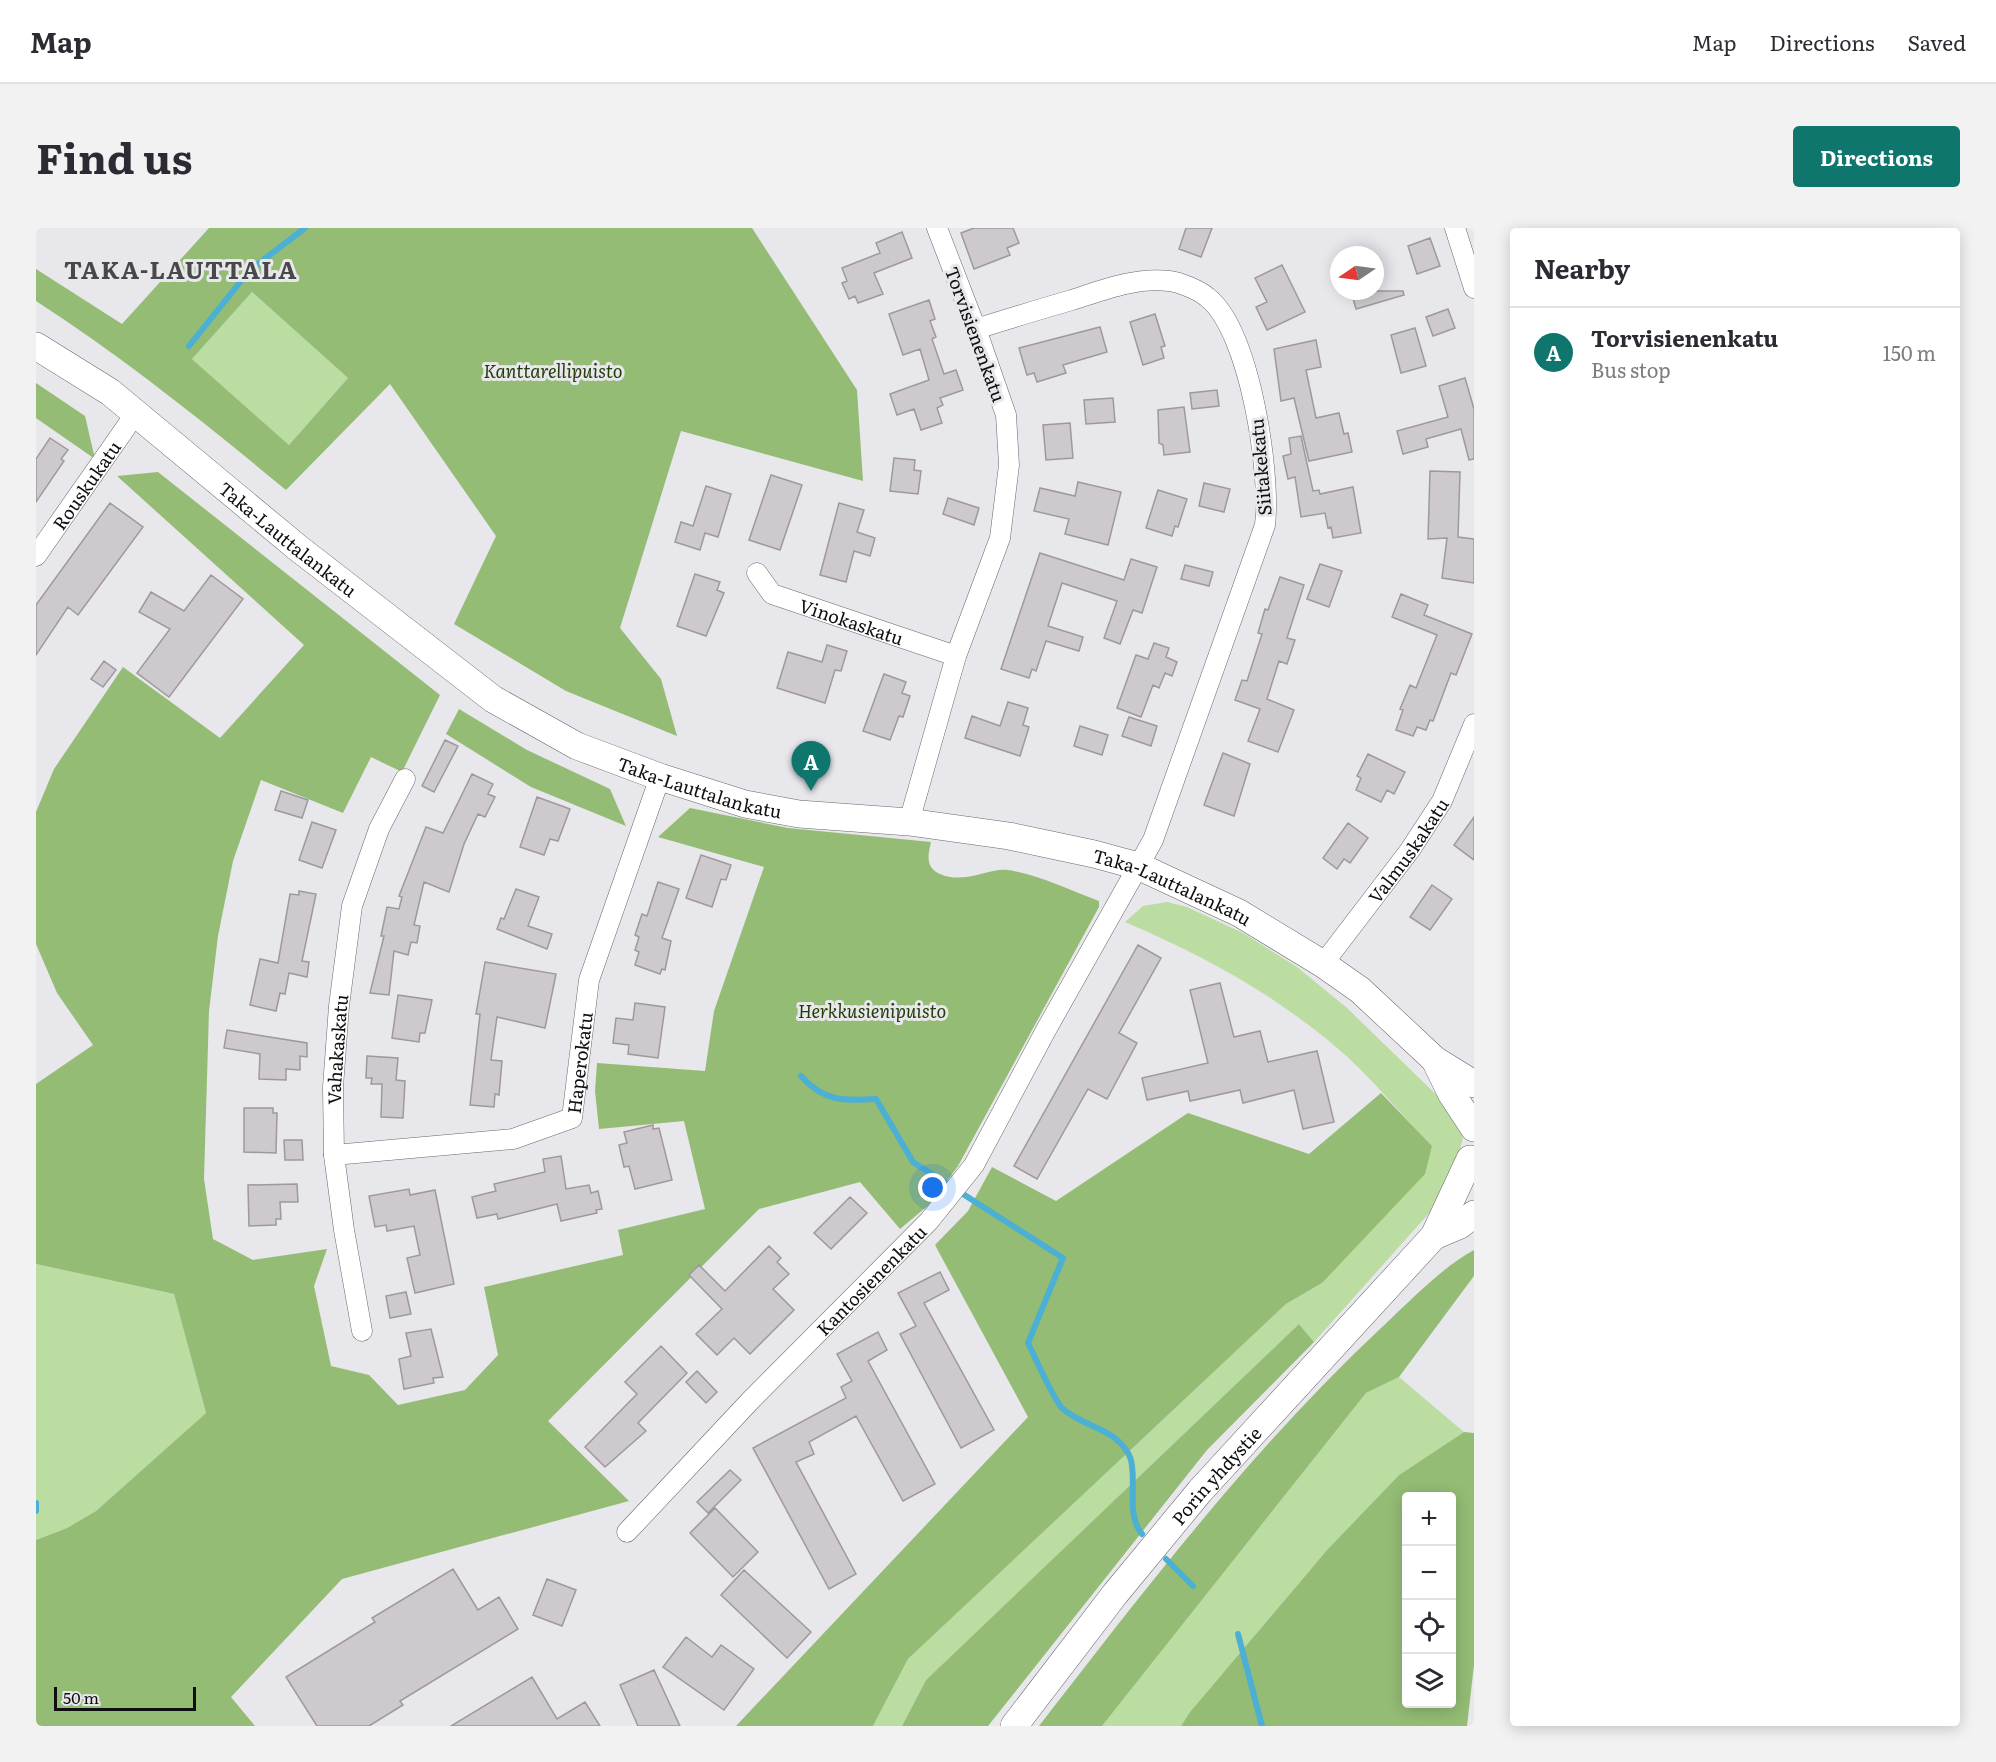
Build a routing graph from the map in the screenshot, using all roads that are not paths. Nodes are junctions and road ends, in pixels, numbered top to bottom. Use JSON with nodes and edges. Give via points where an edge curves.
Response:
{"nodes":[{"id":1,"x":937,"y":228,"type":"edge"},
{"id":2,"x":1455,"y":228,"type":"edge"},
{"id":3,"x":1474,"y":288,"type":"edge"},
{"id":4,"x":976,"y":328,"type":"junction"},
{"id":5,"x":36,"y":346,"type":"edge"},
{"id":6,"x":136,"y":412,"type":"junction"},
{"id":7,"x":36,"y":556,"type":"edge"},
{"id":8,"x":758,"y":573,"type":"dead end"},
{"id":9,"x":956,"y":656,"type":"junction"},
{"id":10,"x":1474,"y":724,"type":"edge"},
{"id":11,"x":660,"y":777,"type":"junction"},
{"id":12,"x":405,"y":779,"type":"dead end"},
{"id":13,"x":909,"y":822,"type":"junction"},
{"id":14,"x":1138,"y":866,"type":"junction"},
{"id":15,"x":1323,"y":964,"type":"junction"},
{"id":16,"x":1435,"y":1060,"type":"junction"},
{"id":17,"x":1474,"y":1084,"type":"edge"},
{"id":18,"x":1474,"y":1128,"type":"edge"},
{"id":19,"x":334,"y":1155,"type":"junction"},
{"id":20,"x":1473,"y":1157,"type":"edge"},
{"id":21,"x":1474,"y":1214,"type":"edge"},
{"id":22,"x":1434,"y":1236,"type":"junction"},
{"id":23,"x":362,"y":1331,"type":"dead end"},
{"id":24,"x":627,"y":1532,"type":"dead end"},
{"id":25,"x":1014,"y":1726,"type":"edge"}],
"edges":[{"from":1,"to":4,"type":"street","name":"Torvisienenkatu"},
{"from":2,"to":3,"type":"street"},
{"from":4,"to":9,"type":"street","name":"Torvisienenkatu","via":[[1006,415],[1009,465],[1000,538]]},
{"from":4,"to":14,"type":"street","name":"Siitakekatu","via":[[1132,282],[1171,281],[1207,297],[1229,326],[1246,368],[1257,416],[1267,506],[1265,525],[1153,840]]},
{"from":5,"to":6,"type":"main road","name":"Taka-Lauttalankatu"},
{"from":6,"to":7,"type":"street","name":"Rouskukatu"},
{"from":6,"to":11,"type":"main road","name":"Taka-Lauttalankatu","via":[[298,548],[493,699],[577,746]]},
{"from":8,"to":9,"type":"street","name":"Vinokaskatu","via":[[772,594]]},
{"from":9,"to":13,"type":"street","name":"Torvisienenkatu"},
{"from":10,"to":15,"type":"street","name":"Valmuskakatu","via":[[1442,801],[1410,850]]},
{"from":11,"to":13,"type":"main road","name":"Taka-Lauttalankatu","via":[[727,799],[788,812]]},
{"from":11,"to":19,"type":"street","name":"Haperokatu","via":[[589,980],[572,1119],[513,1139]]},
{"from":12,"to":19,"type":"street","name":"Vahakaskatu","via":[[378,829],[352,906],[333,1088]]},
{"from":13,"to":14,"type":"main road","name":"Taka-Lauttalankatu","via":[[1009,836]]},
{"from":14,"to":15,"type":"main road","name":"Taka-Lauttalankatu","via":[[1239,913]]},
{"from":14,"to":24,"type":"street","name":"Kantosienenkatu","via":[[974,1166],[955,1191]]},
{"from":15,"to":16,"type":"main road","name":"Taka-Lauttalankatu","via":[[1360,990]]},
{"from":16,"to":17,"type":"main road","name":"Taka-Lauttalankatu"},
{"from":16,"to":18,"type":"main road","name":"Taka-Lauttalankatu"},
{"from":19,"to":23,"type":"street","name":"Vahakaskatu"},
{"from":20,"to":22,"type":"main road","name":"Porin yhdystie"},
{"from":21,"to":22,"type":"main road","name":"Porin yhdystie"},
{"from":22,"to":25,"type":"main road","name":"Porin yhdystie","via":[[1200,1491]]}]}
